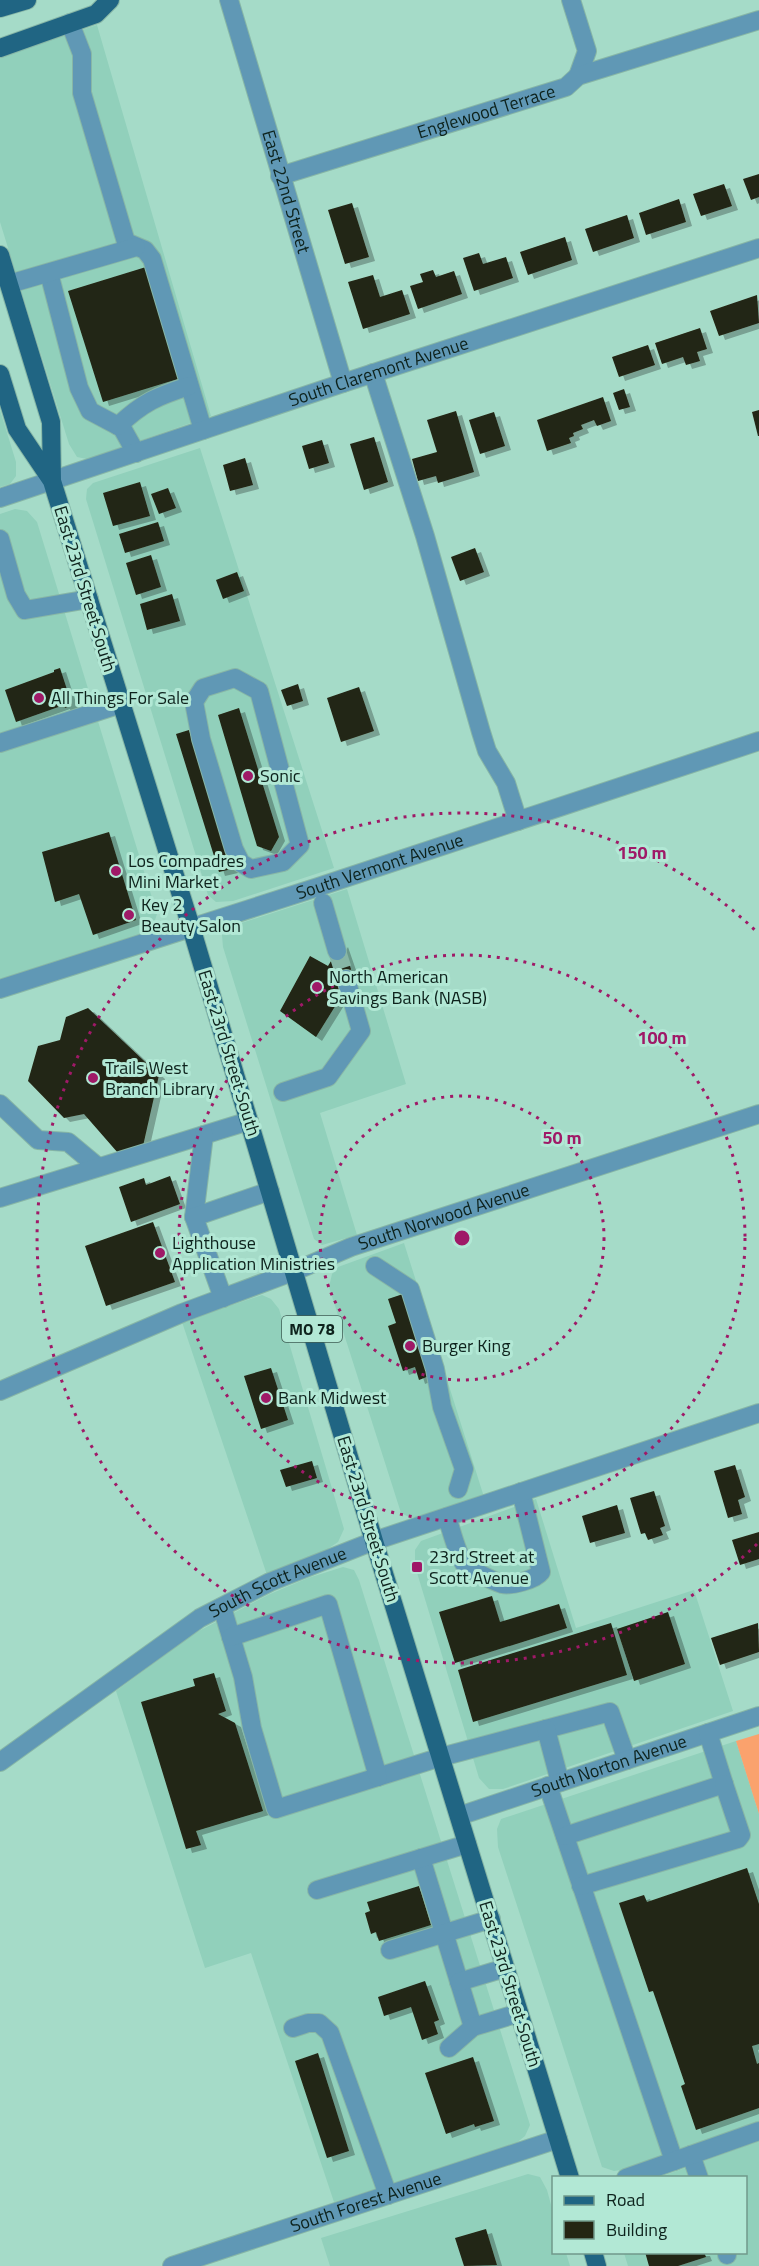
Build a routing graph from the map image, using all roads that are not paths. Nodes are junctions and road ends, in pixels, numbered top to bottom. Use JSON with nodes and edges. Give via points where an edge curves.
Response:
{"nodes":[{"id":1,"x":27,"y":0,"type":"edge"},
{"id":2,"x":110,"y":0,"type":"edge"},
{"id":3,"x":229,"y":0,"type":"edge"},
{"id":4,"x":571,"y":0,"type":"edge"},
{"id":5,"x":0,"y":8,"type":"edge"},
{"id":6,"x":759,"y":20,"type":"edge"},
{"id":7,"x":70,"y":23,"type":"junction"},
{"id":8,"x":0,"y":48,"type":"edge"},
{"id":9,"x":578,"y":76,"type":"junction"},
{"id":10,"x":280,"y":176,"type":"junction"},
{"id":11,"x":136,"y":247,"type":"junction"},
{"id":12,"x":759,"y":248,"type":"edge"},
{"id":13,"x":0,"y":255,"type":"edge"},
{"id":14,"x":49,"y":273,"type":"junction"},
{"id":15,"x":9,"y":284,"type":"junction"},
{"id":16,"x":373,"y":373,"type":"junction"},
{"id":17,"x":0,"y":374,"type":"edge"},
{"id":18,"x":343,"y":383,"type":"junction"},
{"id":19,"x":189,"y":386,"type":"junction"},
{"id":20,"x":118,"y":426,"type":"junction"},
{"id":21,"x":203,"y":430,"type":"junction"},
{"id":22,"x":136,"y":453,"type":"junction"},
{"id":23,"x":52,"y":481,"type":"junction"},
{"id":24,"x":0,"y":498,"type":"edge"},
{"id":25,"x":0,"y":539,"type":"edge"},
{"id":26,"x":89,"y":599,"type":"junction"},
{"id":27,"x":121,"y":704,"type":"junction"},
{"id":28,"x":759,"y":741,"type":"edge"},
{"id":29,"x":0,"y":743,"type":"edge"},
{"id":30,"x":518,"y":821,"type":"junction"},
{"id":31,"x":241,"y":863,"type":"joint"},
{"id":32,"x":323,"y":903,"type":"dead end"},
{"id":33,"x":191,"y":927,"type":"junction"},
{"id":34,"x":337,"y":951,"type":"tunnel mouth"},
{"id":35,"x":345,"y":979,"type":"tunnel mouth"},
{"id":36,"x":0,"y":989,"type":"edge"},
{"id":37,"x":283,"y":1092,"type":"dead end"},
{"id":38,"x":0,"y":1104,"type":"edge"},
{"id":39,"x":759,"y":1114,"type":"edge"},
{"id":40,"x":249,"y":1121,"type":"junction"},
{"id":41,"x":204,"y":1135,"type":"junction"},
{"id":42,"x":98,"y":1167,"type":"junction"},
{"id":43,"x":270,"y":1191,"type":"junction"},
{"id":44,"x":0,"y":1198,"type":"edge"},
{"id":45,"x":195,"y":1217,"type":"junction"},
{"id":46,"x":375,"y":1266,"type":"dead end"},
{"id":47,"x":295,"y":1271,"type":"junction"},
{"id":48,"x":223,"y":1298,"type":"junction"},
{"id":49,"x":0,"y":1391,"type":"edge"},
{"id":50,"x":759,"y":1413,"type":"edge"},
{"id":51,"x":458,"y":1489,"type":"dead end"},
{"id":52,"x":521,"y":1492,"type":"junction"},
{"id":53,"x":447,"y":1517,"type":"junction"},
{"id":54,"x":374,"y":1541,"type":"junction"},
{"id":55,"x":222,"y":1607,"type":"junction"},
{"id":56,"x":231,"y":1637,"type":"junction"},
{"id":57,"x":759,"y":1716,"type":"edge"},
{"id":58,"x":546,"y":1729,"type":"junction"},
{"id":59,"x":708,"y":1733,"type":"junction"},
{"id":60,"x":441,"y":1757,"type":"junction"},
{"id":61,"x":627,"y":1760,"type":"junction"},
{"id":62,"x":0,"y":1762,"type":"edge"},
{"id":63,"x":378,"y":1777,"type":"junction"},
{"id":64,"x":554,"y":1784,"type":"junction"},
{"id":65,"x":724,"y":1784,"type":"junction"},
{"id":66,"x":459,"y":1816,"type":"junction"},
{"id":67,"x":565,"y":1836,"type":"junction"},
{"id":68,"x":467,"y":1844,"type":"junction"},
{"id":69,"x":421,"y":1858,"type":"junction"},
{"id":70,"x":582,"y":1886,"type":"junction"},
{"id":71,"x":317,"y":1890,"type":"dead end"},
{"id":72,"x":490,"y":1919,"type":"junction"},
{"id":73,"x":445,"y":1932,"type":"junction"},
{"id":74,"x":390,"y":1950,"type":"dead end"},
{"id":75,"x":506,"y":1968,"type":"junction"},
{"id":76,"x":459,"y":1982,"type":"junction"},
{"id":77,"x":519,"y":2013,"type":"junction"},
{"id":78,"x":473,"y":2027,"type":"junction"},
{"id":79,"x":293,"y":2028,"type":"dead end"},
{"id":80,"x":449,"y":2048,"type":"dead end"},
{"id":81,"x":759,"y":2132,"type":"edge"},
{"id":82,"x":558,"y":2139,"type":"junction"},
{"id":83,"x":682,"y":2158,"type":"junction"},
{"id":84,"x":569,"y":2176,"type":"edge"},
{"id":85,"x":632,"y":2176,"type":"edge"},
{"id":86,"x":697,"y":2176,"type":"edge"},
{"id":87,"x":388,"y":2195,"type":"junction"},
{"id":88,"x":172,"y":2266,"type":"edge"}],
"edges":[{"from":1,"to":5,"type":"main road"},
{"from":2,"to":7,"type":"main road","via":[[96,14]]},
{"from":3,"to":10,"type":"street","name":"East 22nd Street"},
{"from":4,"to":9,"type":"street","via":[[587,51]]},
{"from":6,"to":9,"type":"street","name":"Englewood Terrace"},
{"from":7,"to":8,"type":"main road"},
{"from":7,"to":11,"type":"street","via":[[82,54],[82,93],[122,231],[126,242]]},
{"from":9,"to":10,"type":"street","name":"Englewood Terrace","via":[[566,87]]},
{"from":10,"to":18,"type":"street","name":"East 22nd Street"},
{"from":11,"to":14,"type":"street"},
{"from":11,"to":19,"type":"street","via":[[152,259]]},
{"from":12,"to":16,"type":"street","name":"South Claremont Avenue"},
{"from":13,"to":15,"type":"main road","name":"East 23rd Street South","number":"MO 78"},
{"from":14,"to":15,"type":"street"},
{"from":14,"to":20,"type":"street","via":[[79,388],[90,411]]},
{"from":15,"to":23,"type":"main road","name":"East 23rd Street South","number":"MO 78","via":[[51,422]]},
{"from":16,"to":18,"type":"street","name":"South Claremont Avenue"},
{"from":16,"to":30,"type":"street","via":[[487,751],[506,783]]},
{"from":17,"to":23,"type":"main road","name":"East 23rd Street South","number":"MO 78","via":[[17,429]]},
{"from":18,"to":21,"type":"street","name":"South Claremont Avenue"},
{"from":19,"to":20,"type":"street","via":[[158,396]]},
{"from":19,"to":21,"type":"street"},
{"from":20,"to":22,"type":"street"},
{"from":21,"to":22,"type":"street","name":"South Claremont Avenue"},
{"from":22,"to":23,"type":"street","name":"South Claremont Avenue"},
{"from":23,"to":24,"type":"street","name":"South Claremont Avenue"},
{"from":23,"to":26,"type":"main road","name":"East 23rd Street South","number":"MO 78"},
{"from":25,"to":26,"type":"street","via":[[16,595],[25,610]]},
{"from":26,"to":27,"type":"main road","name":"East 23rd Street South","number":"MO 78"},
{"from":27,"to":29,"type":"street"},
{"from":27,"to":33,"type":"main road","name":"East 23rd Street South","number":"MO 78"},
{"from":28,"to":30,"type":"street","name":"South Vermont Avenue"},
{"from":30,"to":33,"type":"street","name":"South Vermont Avenue"},
{"from":31,"to":31,"type":"street","via":[[251,869],[283,862],[300,845],[259,691],[235,678],[203,688],[194,702],[201,739]]},
{"from":32,"to":34,"type":"street"},
{"from":33,"to":36,"type":"street","name":"South Vermont Avenue"},
{"from":33,"to":40,"type":"main road","name":"East 23rd Street South","number":"MO 78"},
{"from":35,"to":37,"type":"street","via":[[361,1031],[328,1077]]},
{"from":38,"to":42,"type":"street","via":[[38,1140],[68,1142]]},
{"from":39,"to":47,"type":"street","name":"South Norwood Avenue","via":[[351,1246]]},
{"from":40,"to":41,"type":"street"},
{"from":40,"to":43,"type":"main road","name":"East 23rd Street South","number":"MO 78"},
{"from":41,"to":42,"type":"street"},
{"from":41,"to":45,"type":"street"},
{"from":42,"to":44,"type":"street"},
{"from":43,"to":45,"type":"street"},
{"from":43,"to":47,"type":"main road","name":"East 23rd Street South","number":"MO 78"},
{"from":45,"to":48,"type":"street"},
{"from":46,"to":51,"type":"street","via":[[410,1289],[435,1369],[442,1407],[464,1469]]},
{"from":47,"to":48,"type":"street","name":"South Norwood Avenue"},
{"from":47,"to":54,"type":"main road","name":"East 23rd Street South","number":"MO 78"},
{"from":48,"to":49,"type":"street","name":"South Norwood Avenue"},
{"from":50,"to":52,"type":"street","name":"South Scott Avenue"},
{"from":52,"to":53,"type":"street","name":"South Scott Avenue"},
{"from":52,"to":53,"type":"street","via":[[541,1572],[538,1576],[504,1584],[467,1567]]},
{"from":53,"to":54,"type":"street","name":"South Scott Avenue"},
{"from":54,"to":55,"type":"street","name":"South Scott Avenue","via":[[270,1582]]},
{"from":54,"to":60,"type":"main road","name":"East 23rd Street South","number":"MO 78"},
{"from":55,"to":56,"type":"street"},
{"from":55,"to":62,"type":"street","name":"South Scott Avenue","via":[[200,1618]]},
{"from":56,"to":63,"type":"street","via":[[328,1604]]},
{"from":56,"to":63,"type":"street","via":[[276,1809]]},
{"from":57,"to":59,"type":"street","name":"South Norton Avenue"},
{"from":58,"to":60,"type":"street"},
{"from":58,"to":61,"type":"street","via":[[610,1712]]},
{"from":58,"to":64,"type":"street"},
{"from":59,"to":61,"type":"street","name":"South Norton Avenue"},
{"from":59,"to":65,"type":"street"},
{"from":60,"to":63,"type":"street"},
{"from":60,"to":66,"type":"main road","name":"East 23rd Street South","number":"MO 78"},
{"from":61,"to":64,"type":"street","name":"South Norton Avenue"},
{"from":64,"to":66,"type":"street","name":"South Norton Avenue"},
{"from":64,"to":67,"type":"street"},
{"from":65,"to":67,"type":"street"},
{"from":65,"to":70,"type":"street","via":[[741,1834],[738,1839]]},
{"from":66,"to":68,"type":"main road","name":"East 23rd Street South","number":"MO 78"},
{"from":67,"to":70,"type":"street"},
{"from":68,"to":69,"type":"street"},
{"from":68,"to":72,"type":"main road","name":"East 23rd Street South","number":"MO 78"},
{"from":69,"to":71,"type":"street"},
{"from":69,"to":73,"type":"street"},
{"from":70,"to":83,"type":"street"},
{"from":72,"to":73,"type":"street"},
{"from":72,"to":75,"type":"main road","name":"East 23rd Street South","number":"MO 78"},
{"from":73,"to":74,"type":"street"},
{"from":73,"to":76,"type":"street"},
{"from":75,"to":76,"type":"street"},
{"from":75,"to":77,"type":"main road","name":"East 23rd Street South","number":"MO 78"},
{"from":76,"to":78,"type":"street"},
{"from":77,"to":78,"type":"street"},
{"from":77,"to":82,"type":"main road","name":"East 23rd Street South","number":"MO 78"},
{"from":78,"to":80,"type":"street"},
{"from":79,"to":87,"type":"street","via":[[308,2022],[319,2023],[330,2033]]},
{"from":81,"to":83,"type":"street"},
{"from":82,"to":84,"type":"main road","name":"East 23rd Street South","number":"MO 78"},
{"from":82,"to":87,"type":"street","name":"South Forest Avenue"},
{"from":83,"to":85,"type":"street"},
{"from":83,"to":86,"type":"street"},
{"from":87,"to":88,"type":"street","name":"South Forest Avenue"}]}
